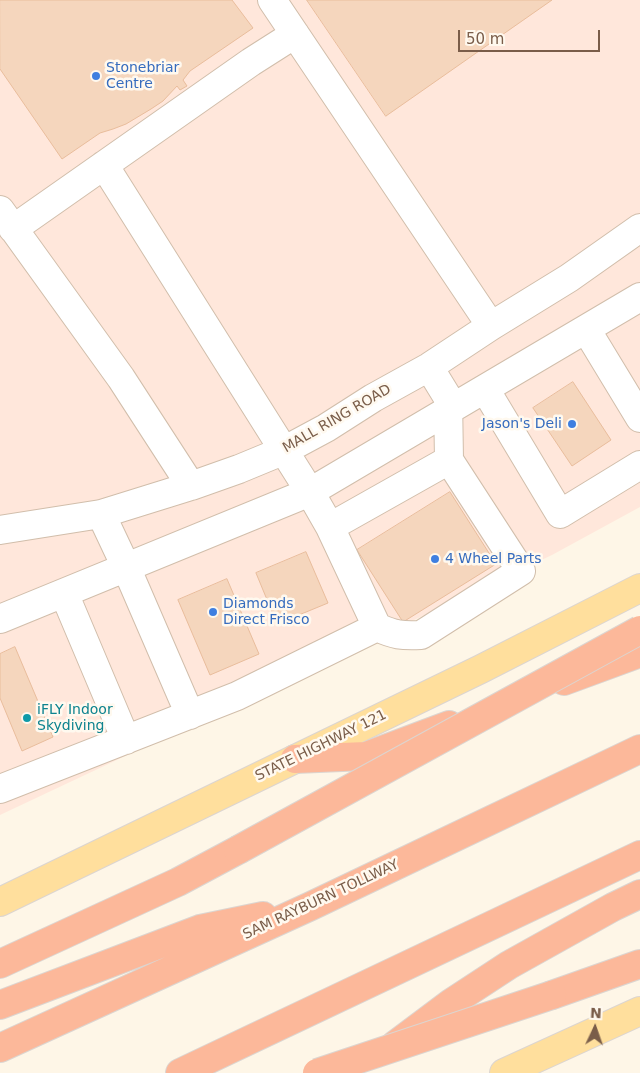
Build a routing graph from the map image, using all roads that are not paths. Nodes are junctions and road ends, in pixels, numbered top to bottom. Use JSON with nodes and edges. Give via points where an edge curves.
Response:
{"nodes":[{"id":1,"x":272,"y":0,"type":"edge"},
{"id":2,"x":295,"y":34,"type":"junction"},
{"id":3,"x":104,"y":165,"type":"junction"},
{"id":4,"x":6,"y":219,"type":"edge"},
{"id":5,"x":640,"y":228,"type":"edge"},
{"id":6,"x":640,"y":297,"type":"edge"},
{"id":7,"x":491,"y":326,"type":"junction"},
{"id":8,"x":586,"y":329,"type":"junction"},
{"id":9,"x":429,"y":367,"type":"junction"},
{"id":10,"x":485,"y":389,"type":"junction"},
{"id":11,"x":448,"y":410,"type":"junction"},
{"id":12,"x":640,"y":418,"type":"edge"},
{"id":13,"x":285,"y":450,"type":"junction"},
{"id":14,"x":449,"y":460,"type":"junction"},
{"id":15,"x":640,"y":465,"type":"edge"},
{"id":16,"x":191,"y":486,"type":"junction"},
{"id":17,"x":310,"y":492,"type":"junction"},
{"id":18,"x":101,"y":514,"type":"junction"},
{"id":19,"x":330,"y":527,"type":"junction"},
{"id":20,"x":0,"y":530,"type":"edge"},
{"id":21,"x":126,"y":567,"type":"junction"},
{"id":22,"x":640,"y":588,"type":"edge"},
{"id":23,"x":64,"y":592,"type":"junction"},
{"id":24,"x":0,"y":619,"type":"edge"},
{"id":25,"x":377,"y":627,"type":"junction"},
{"id":26,"x":640,"y":630,"type":"edge"},
{"id":27,"x":640,"y":654,"type":"edge"},
{"id":28,"x":190,"y":715,"type":"junction"},
{"id":29,"x":126,"y":740,"type":"junction"},
{"id":30,"x":640,"y":749,"type":"edge"},
{"id":31,"x":295,"y":759,"type":"junction"},
{"id":32,"x":0,"y":789,"type":"edge"},
{"id":33,"x":640,"y":855,"type":"edge"},
{"id":34,"x":640,"y":894,"type":"edge"},
{"id":35,"x":0,"y":902,"type":"edge"},
{"id":36,"x":311,"y":906,"type":"junction"},
{"id":37,"x":0,"y":964,"type":"edge"},
{"id":38,"x":640,"y":964,"type":"edge"},
{"id":39,"x":0,"y":1005,"type":"edge"},
{"id":40,"x":640,"y":1011,"type":"edge"},
{"id":41,"x":0,"y":1048,"type":"edge"},
{"id":42,"x":180,"y":1073,"type":"edge"},
{"id":43,"x":317,"y":1073,"type":"edge"},
{"id":44,"x":358,"y":1073,"type":"edge"},
{"id":45,"x":504,"y":1073,"type":"edge"}],
"edges":[{"from":1,"to":2,"type":"street"},
{"from":2,"to":3,"type":"street"},
{"from":2,"to":7,"type":"street"},
{"from":3,"to":4,"type":"street"},
{"from":3,"to":13,"type":"street"},
{"from":4,"to":16,"type":"street","via":[[121,378]]},
{"from":5,"to":7,"type":"street","name":"MALL RING ROAD","via":[[569,278]]},
{"from":6,"to":8,"type":"street"},
{"from":7,"to":9,"type":"street","name":"MALL RING ROAD"},
{"from":8,"to":10,"type":"street"},
{"from":8,"to":12,"type":"street"},
{"from":9,"to":11,"type":"street","via":[[448,398]]},
{"from":9,"to":13,"type":"street","name":"MALL RING ROAD"},
{"from":10,"to":11,"type":"street"},
{"from":10,"to":15,"type":"street","via":[[560,514]]},
{"from":11,"to":14,"type":"street"},
{"from":11,"to":17,"type":"street"},
{"from":13,"to":16,"type":"street","name":"MALL RING ROAD"},
{"from":13,"to":17,"type":"street"},
{"from":14,"to":19,"type":"street"},
{"from":14,"to":25,"type":"street","via":[[521,572],[421,635],[391,634]]},
{"from":16,"to":18,"type":"street","name":"MALL RING ROAD"},
{"from":17,"to":19,"type":"street"},
{"from":17,"to":21,"type":"street"},
{"from":18,"to":20,"type":"street","name":"MALL RING ROAD"},
{"from":18,"to":21,"type":"street"},
{"from":19,"to":25,"type":"street"},
{"from":21,"to":23,"type":"street"},
{"from":21,"to":28,"type":"street"},
{"from":22,"to":31,"type":"main road","name":"STATE HIGHWAY 121"},
{"from":23,"to":24,"type":"street"},
{"from":23,"to":29,"type":"street"},
{"from":25,"to":28,"type":"street","via":[[237,696]]},
{"from":26,"to":37,"type":"highway","bridge":true,"via":[[178,882]]},
{"from":27,"to":31,"type":"highway","via":[[366,756]]},
{"from":28,"to":29,"type":"street"},
{"from":29,"to":32,"type":"street"},
{"from":30,"to":36,"type":"highway","name":"SAM RAYBURN TOLLWAY"},
{"from":31,"to":35,"type":"main road","name":"STATE HIGHWAY 121"},
{"from":33,"to":42,"type":"highway"},
{"from":34,"to":44,"type":"highway","via":[[509,965],[451,1003]]},
{"from":36,"to":39,"type":"highway","via":[[200,929]]},
{"from":36,"to":41,"type":"highway","name":"SAM RAYBURN TOLLWAY"},
{"from":38,"to":43,"type":"highway","bridge":true},
{"from":40,"to":45,"type":"main road"}]}
